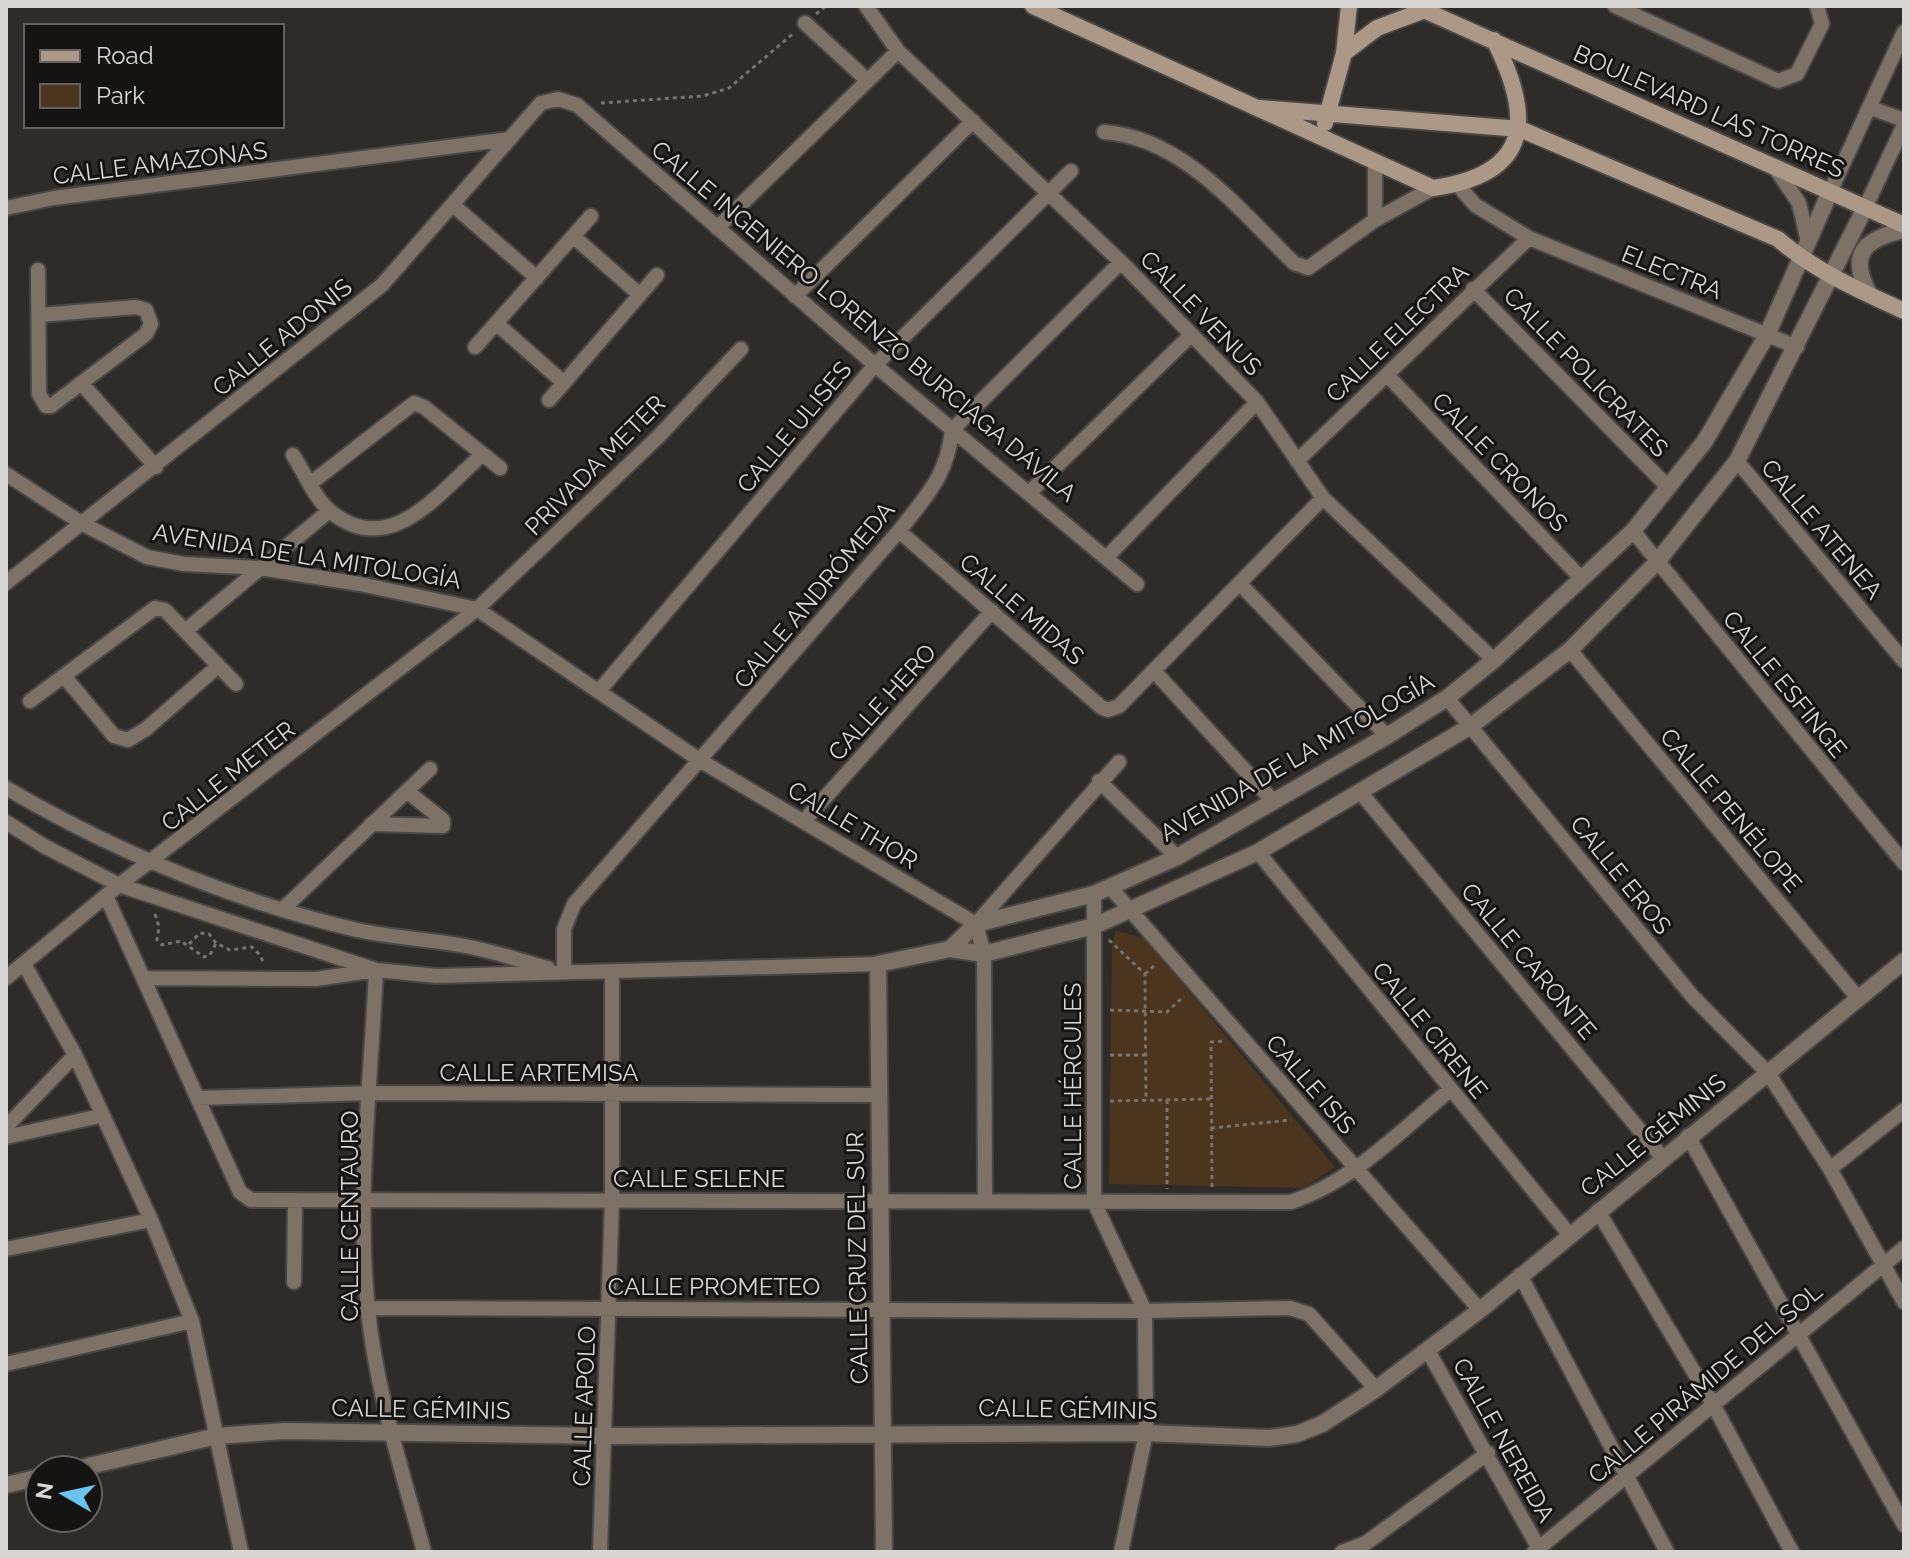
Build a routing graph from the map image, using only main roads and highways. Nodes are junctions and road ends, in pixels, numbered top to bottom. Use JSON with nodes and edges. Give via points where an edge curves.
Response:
{"nodes":[{"id":1,"x":1033,"y":6,"type":"edge"},
{"id":2,"x":1349,"y":6,"type":"edge"},
{"id":3,"x":1420,"y":8,"type":"edge"},
{"id":4,"x":1494,"y":40,"type":"junction"},
{"id":5,"x":1344,"y":53,"type":"junction"},
{"id":6,"x":1259,"y":108,"type":"junction"},
{"id":7,"x":1327,"y":114,"type":"junction"},
{"id":8,"x":1520,"y":129,"type":"junction"},
{"id":9,"x":1321,"y":136,"type":"junction"},
{"id":10,"x":1904,"y":228,"type":"edge"},
{"id":11,"x":1904,"y":311,"type":"edge"}],
"edges":[{"from":1,"to":6,"type":"main road"},
{"from":2,"to":5,"type":"main road"},
{"from":3,"to":4,"type":"main road","name":"BOULEVARD LAS TORRES"},
{"from":3,"to":5,"type":"main road","name":"BOULEVARD LAS TORRES","via":[[1377,28]]},
{"from":4,"to":8,"type":"main road","via":[[1510,71]]},
{"from":4,"to":10,"type":"main road","name":"BOULEVARD LAS TORRES"},
{"from":5,"to":7,"type":"main road"},
{"from":6,"to":7,"type":"main road"},
{"from":6,"to":9,"type":"main road"},
{"from":7,"to":8,"type":"main road"},
{"from":7,"to":9,"type":"main road"},
{"from":8,"to":9,"type":"main road","via":[[1510,152],[1498,163],[1458,185],[1433,188]]},
{"from":8,"to":11,"type":"main road","via":[[1778,239],[1832,277]]}]}
